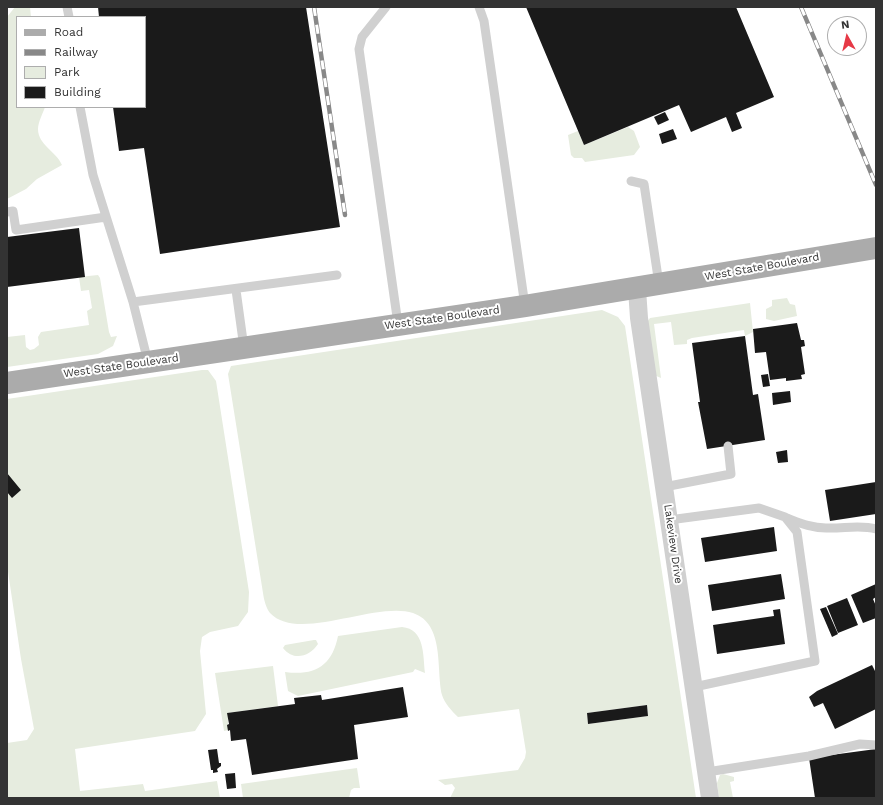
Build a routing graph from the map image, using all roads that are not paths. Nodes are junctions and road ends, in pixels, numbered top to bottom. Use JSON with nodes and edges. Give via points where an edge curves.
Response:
{"nodes":[{"id":1,"x":386,"y":7,"type":"edge"},
{"id":2,"x":479,"y":7,"type":"edge"},
{"id":3,"x":80,"y":108,"type":"edge"},
{"id":4,"x":631,"y":181,"type":"dead end"},
{"id":5,"x":7,"y":212,"type":"edge"},
{"id":6,"x":106,"y":217,"type":"junction"},
{"id":7,"x":876,"y":248,"type":"edge"},
{"id":8,"x":337,"y":275,"type":"dead end"},
{"id":9,"x":659,"y":285,"type":"junction"},
{"id":10,"x":637,"y":289,"type":"junction"},
{"id":11,"x":236,"y":290,"type":"junction"},
{"id":12,"x":133,"y":302,"type":"junction"},
{"id":13,"x":525,"y":306,"type":"junction"},
{"id":14,"x":398,"y":324,"type":"junction"},
{"id":15,"x":244,"y":348,"type":"junction"},
{"id":16,"x":148,"y":362,"type":"junction"},
{"id":17,"x":7,"y":383,"type":"edge"},
{"id":18,"x":728,"y":446,"type":"dead end"},
{"id":19,"x":664,"y":487,"type":"junction"},
{"id":20,"x":785,"y":517,"type":"junction"},
{"id":21,"x":669,"y":520,"type":"junction"},
{"id":22,"x":876,"y":529,"type":"edge"},
{"id":23,"x":694,"y":687,"type":"junction"},
{"id":24,"x":876,"y":745,"type":"edge"},
{"id":25,"x":707,"y":772,"type":"junction"},
{"id":26,"x":710,"y":798,"type":"edge"}],
"edges":[{"from":1,"to":14,"type":"lane","via":[[362,37],[359,49]]},
{"from":2,"to":13,"type":"lane","via":[[484,21]]},
{"from":3,"to":6,"type":"lane","via":[[93,174]]},
{"from":4,"to":9,"type":"lane","via":[[644,184]]},
{"from":5,"to":6,"type":"lane","via":[[13,211],[16,230]]},
{"from":6,"to":12,"type":"lane"},
{"from":7,"to":9,"type":"main road","name":"West State Boulevard"},
{"from":8,"to":11,"type":"lane"},
{"from":9,"to":10,"type":"main road","name":"West State Boulevard"},
{"from":10,"to":13,"type":"main road","name":"West State Boulevard"},
{"from":10,"to":19,"type":"street","name":"Lakeview Drive"},
{"from":11,"to":12,"type":"lane"},
{"from":11,"to":15,"type":"lane"},
{"from":12,"to":16,"type":"lane"},
{"from":13,"to":14,"type":"main road","name":"West State Boulevard"},
{"from":14,"to":15,"type":"main road","name":"West State Boulevard"},
{"from":15,"to":16,"type":"main road","name":"West State Boulevard"},
{"from":16,"to":17,"type":"main road","name":"West State Boulevard"},
{"from":18,"to":19,"type":"lane","via":[[731,474]]},
{"from":19,"to":21,"type":"street","name":"Lakeview Drive"},
{"from":20,"to":21,"type":"lane","via":[[759,508]]},
{"from":20,"to":22,"type":"lane","via":[[810,527],[866,526]]},
{"from":20,"to":23,"type":"lane","via":[[797,532],[815,661]]},
{"from":21,"to":23,"type":"street","name":"Lakeview Drive"},
{"from":23,"to":25,"type":"street","name":"Lakeview Drive"},
{"from":24,"to":25,"type":"lane","via":[[860,744],[809,756]]},
{"from":25,"to":26,"type":"street","name":"Lakeview Drive"}]}
